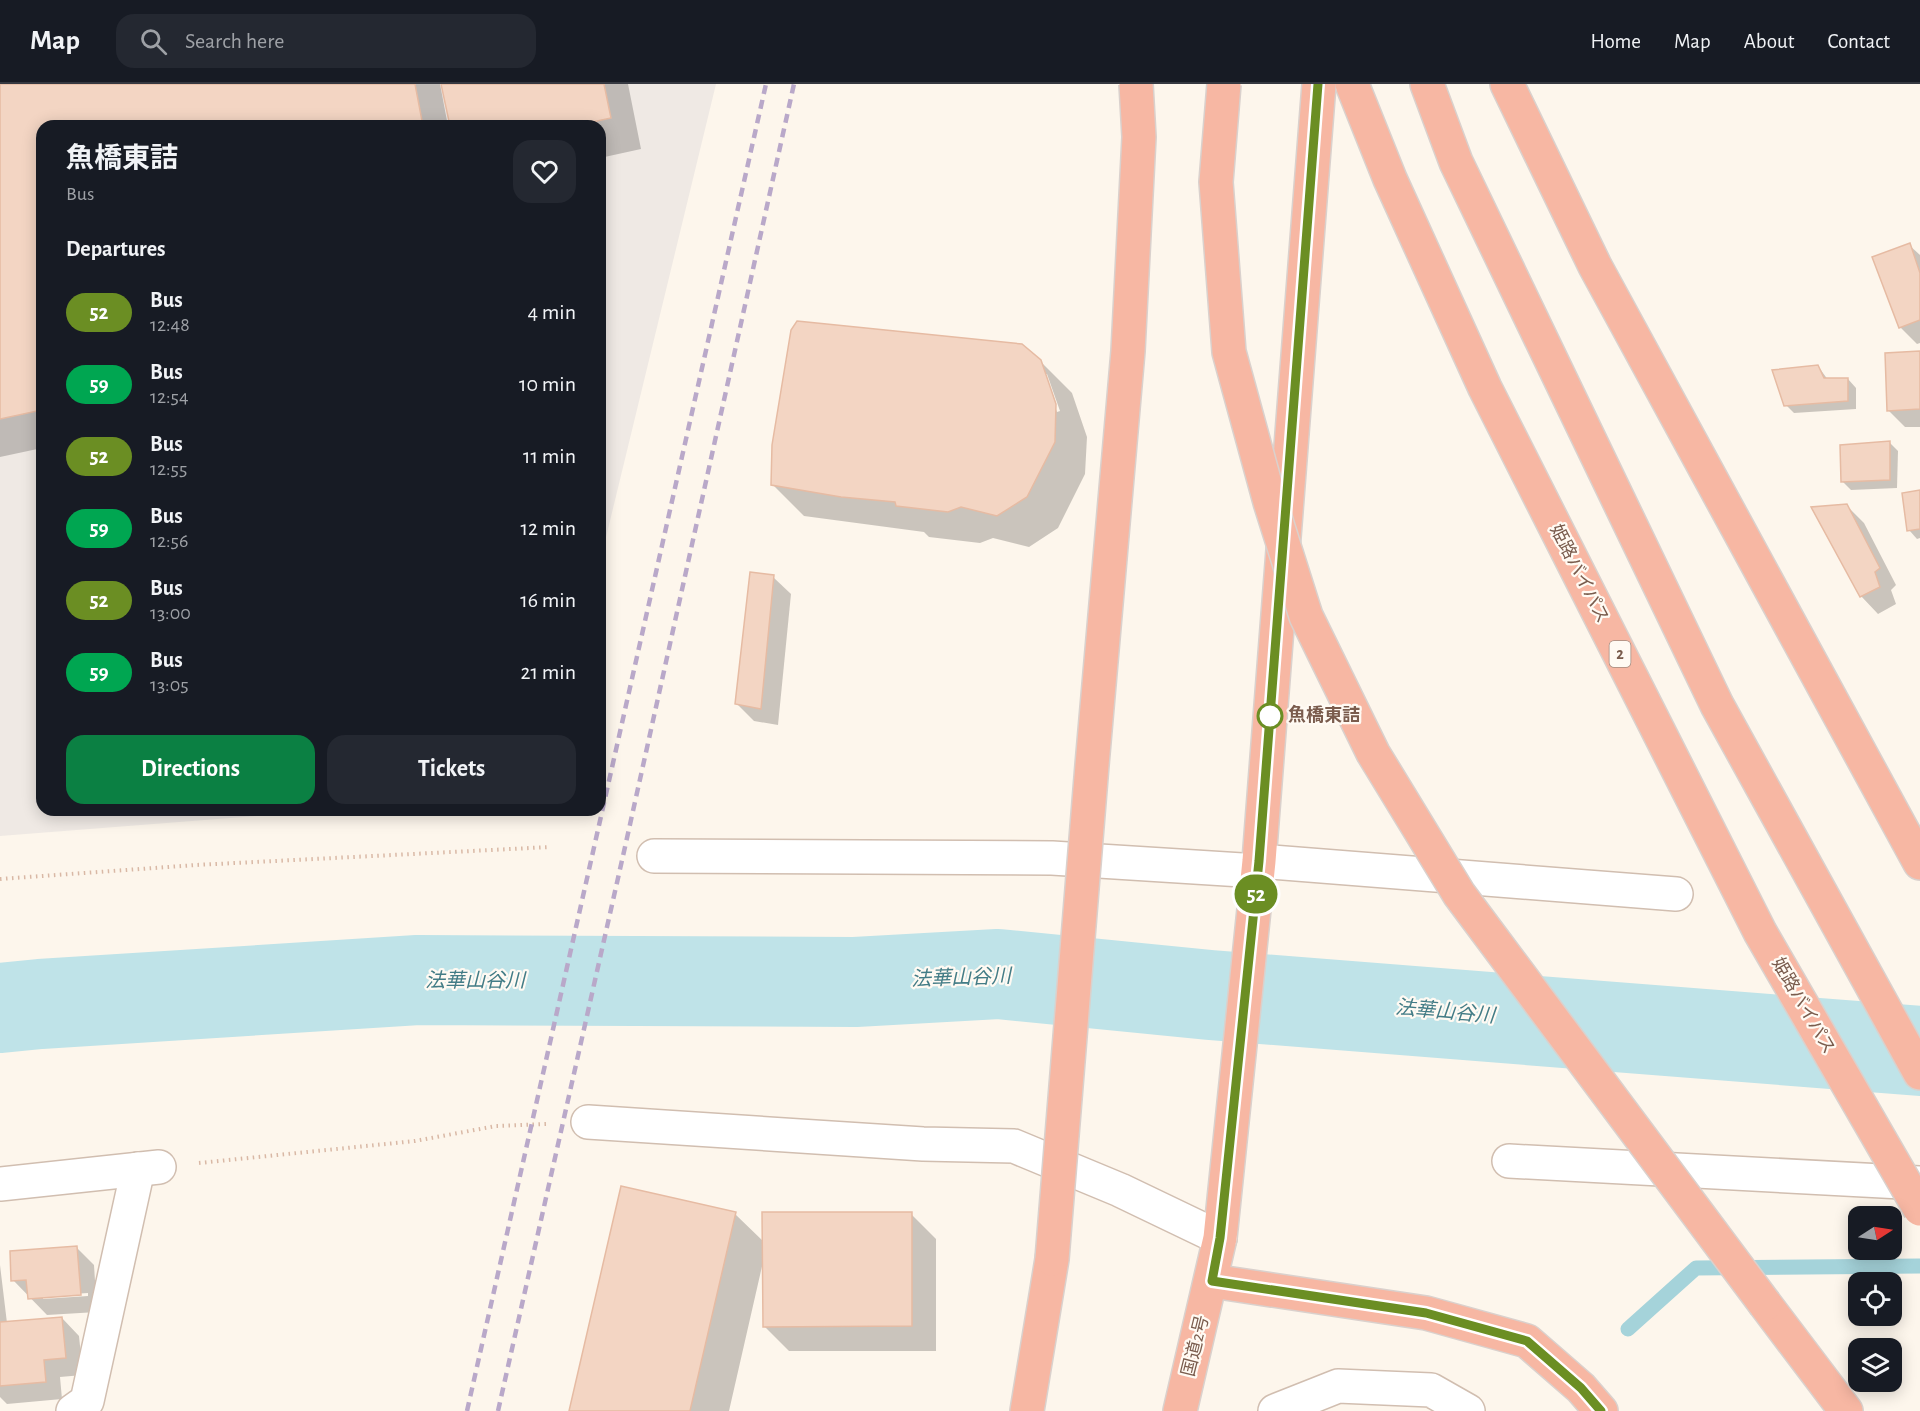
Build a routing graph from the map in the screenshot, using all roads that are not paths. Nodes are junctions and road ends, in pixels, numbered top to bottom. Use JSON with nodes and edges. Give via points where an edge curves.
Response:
{"nodes":[{"id":1,"x":1136,"y":84,"type":"edge"},
{"id":2,"x":1224,"y":84,"type":"edge"},
{"id":3,"x":1318,"y":84,"type":"edge"},
{"id":4,"x":1352,"y":84,"type":"edge"},
{"id":5,"x":1426,"y":84,"type":"edge"},
{"id":6,"x":1507,"y":84,"type":"edge"},
{"id":7,"x":654,"y":856,"type":"dead end"},
{"id":8,"x":1920,"y":863,"type":"edge"},
{"id":9,"x":1259,"y":866,"type":"junction"},
{"id":10,"x":1676,"y":894,"type":"dead end"},
{"id":11,"x":1920,"y":1073,"type":"edge"},
{"id":12,"x":588,"y":1122,"type":"road end"},
{"id":13,"x":1509,"y":1161,"type":"dead end"},
{"id":14,"x":1920,"y":1183,"type":"edge"},
{"id":15,"x":0,"y":1184,"type":"edge"},
{"id":16,"x":1920,"y":1209,"type":"edge"},
{"id":17,"x":1220,"y":1238,"type":"junction"},
{"id":18,"x":1212,"y":1281,"type":"junction"},
{"id":19,"x":74,"y":1411,"type":"edge"},
{"id":20,"x":1027,"y":1411,"type":"edge"},
{"id":21,"x":1180,"y":1411,"type":"edge"},
{"id":22,"x":1275,"y":1411,"type":"edge"},
{"id":23,"x":1468,"y":1411,"type":"edge"},
{"id":24,"x":1601,"y":1411,"type":"edge"},
{"id":25,"x":1846,"y":1411,"type":"edge"}],
"edges":[{"from":1,"to":20,"type":"highway","bridge":true,"via":[[1139,137],[1128,351],[1052,1259]]},
{"from":2,"to":25,"type":"highway","bridge":true,"via":[[1216,182],[1230,352],[1270,502],[1306,616],[1373,753],[1459,894]]},
{"from":3,"to":9,"type":"highway","name":"国道2号"},
{"from":4,"to":16,"type":"highway","name":"姫路バイパス","number":"2","bridge":true,"via":[[1485,388],[1760,932]]},
{"from":5,"to":11,"type":"highway","via":[[1456,162],[1717,705]]},
{"from":6,"to":8,"type":"highway","via":[[1595,266]]},
{"from":7,"to":9,"type":"street","via":[[1052,858]]},
{"from":9,"to":10,"type":"street"},
{"from":9,"to":17,"type":"highway","name":"国道2号"},
{"from":12,"to":17,"type":"street","via":[[923,1144],[1014,1146],[1120,1190]]},
{"from":13,"to":14,"type":"street"},
{"from":15,"to":19,"type":"street","via":[[149,1168],[87,1401]]},
{"from":17,"to":18,"type":"highway","name":"国道2号"},
{"from":18,"to":21,"type":"highway","name":"国道2号"},
{"from":18,"to":24,"type":"highway","via":[[1426,1313],[1527,1341]]},
{"from":22,"to":23,"type":"street","via":[[1338,1386],[1431,1390]]}]}
